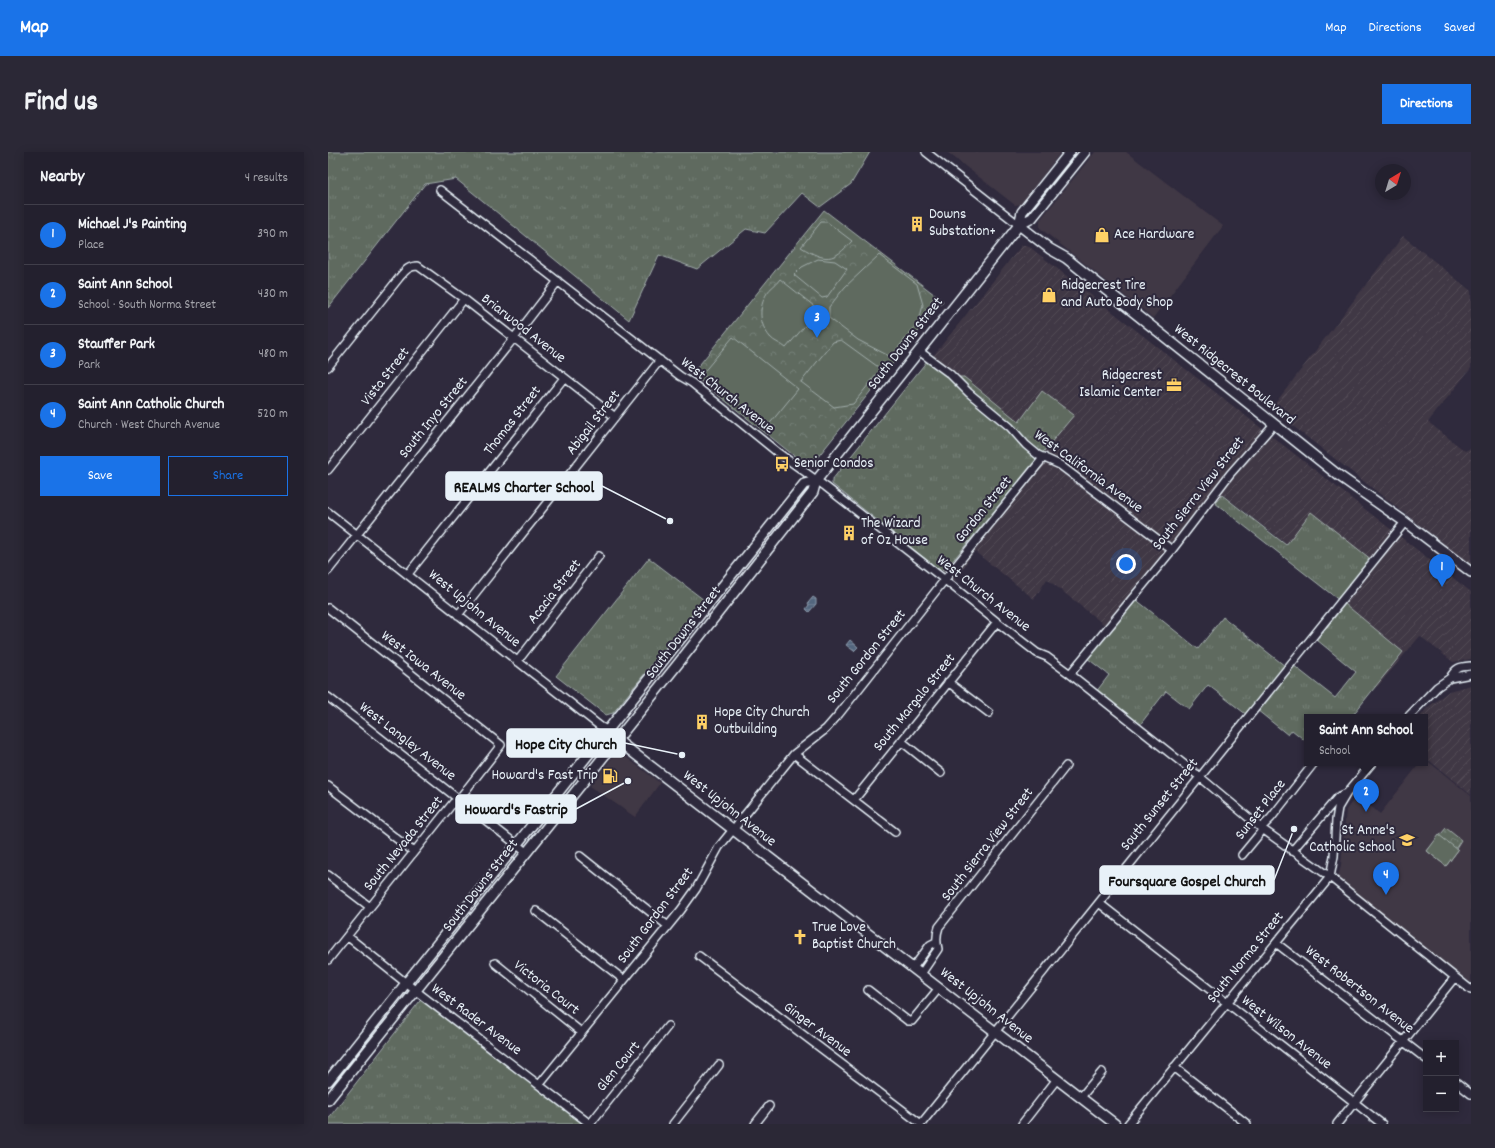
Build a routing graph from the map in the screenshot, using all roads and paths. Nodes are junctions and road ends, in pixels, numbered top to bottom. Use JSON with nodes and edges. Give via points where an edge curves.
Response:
{"nodes":[{"id":1,"x":926,"y":152,"type":"edge"},
{"id":2,"x":1070,"y":152,"type":"edge"},
{"id":3,"x":1085,"y":152,"type":"edge"},
{"id":4,"x":440,"y":190,"type":"dead end"},
{"id":5,"x":1019,"y":225,"type":"junction"},
{"id":6,"x":558,"y":281,"type":"junction"},
{"id":7,"x":464,"y":299,"type":"junction"},
{"id":8,"x":514,"y":338,"type":"junction"},
{"id":9,"x":919,"y":351,"type":"junction"},
{"id":10,"x":660,"y":360,"type":"junction"},
{"id":11,"x":328,"y":367,"type":"edge"},
{"id":12,"x":564,"y":378,"type":"junction"},
{"id":13,"x":615,"y":417,"type":"junction"},
{"id":14,"x":1274,"y":424,"type":"junction"},
{"id":15,"x":1044,"y":457,"type":"junction"},
{"id":16,"x":328,"y":470,"type":"edge"},
{"id":17,"x":816,"y":481,"type":"junction"},
{"id":18,"x":328,"y":512,"type":"edge"},
{"id":19,"x":1405,"y":522,"type":"junction"},
{"id":20,"x":357,"y":535,"type":"junction"},
{"id":21,"x":1172,"y":550,"type":"junction"},
{"id":22,"x":599,"y":556,"type":"dead end"},
{"id":23,"x":328,"y":571,"type":"edge"},
{"id":24,"x":1471,"y":572,"type":"edge"},
{"id":25,"x":408,"y":574,"type":"junction"},
{"id":26,"x":945,"y":580,"type":"junction"},
{"id":27,"x":328,"y":608,"type":"edge"},
{"id":28,"x":458,"y":615,"type":"junction"},
{"id":29,"x":997,"y":622,"type":"junction"},
{"id":30,"x":517,"y":662,"type":"junction"},
{"id":31,"x":1471,"y":666,"type":"edge"},
{"id":32,"x":1070,"y":674,"type":"junction"},
{"id":33,"x":1471,"y":674,"type":"edge"},
{"id":34,"x":1450,"y":678,"type":"junction"},
{"id":35,"x":948,"y":682,"type":"junction"},
{"id":36,"x":328,"y":697,"type":"edge"},
{"id":37,"x":989,"y":713,"type":"dead end"},
{"id":38,"x":1411,"y":714,"type":"edge"},
{"id":39,"x":608,"y":730,"type":"junction"},
{"id":40,"x":617,"y":739,"type":"junction"},
{"id":41,"x":901,"y":741,"type":"junction"},
{"id":42,"x":502,"y":745,"type":"joint"},
{"id":43,"x":794,"y":754,"type":"junction"},
{"id":44,"x":1066,"y":766,"type":"dead end"},
{"id":45,"x":1312,"y":766,"type":"edge"},
{"id":46,"x":1370,"y":766,"type":"edge"},
{"id":47,"x":941,"y":773,"type":"dead end"},
{"id":48,"x":1200,"y":776,"type":"junction"},
{"id":49,"x":328,"y":786,"type":"edge"},
{"id":50,"x":1347,"y":793,"type":"junction"},
{"id":51,"x":459,"y":799,"type":"junction"},
{"id":52,"x":854,"y":800,"type":"junction"},
{"id":53,"x":1261,"y":828,"type":"junction"},
{"id":54,"x":733,"y":830,"type":"junction"},
{"id":55,"x":894,"y":832,"type":"dead end"},
{"id":56,"x":517,"y":844,"type":"junction"},
{"id":57,"x":1292,"y":851,"type":"junction"},
{"id":58,"x":414,"y":852,"type":"junction"},
{"id":59,"x":526,"y":852,"type":"junction"},
{"id":60,"x":1242,"y":855,"type":"dead end"},
{"id":61,"x":580,"y":856,"type":"dead end"},
{"id":62,"x":328,"y":875,"type":"edge"},
{"id":63,"x":1330,"y":878,"type":"junction"},
{"id":64,"x":1099,"y":903,"type":"junction"},
{"id":65,"x":370,"y":907,"type":"junction"},
{"id":66,"x":536,"y":911,"type":"dead end"},
{"id":67,"x":668,"y":926,"type":"junction"},
{"id":68,"x":347,"y":936,"type":"junction"},
{"id":69,"x":1276,"y":943,"type":"junction"},
{"id":70,"x":699,"y":956,"type":"dead end"},
{"id":71,"x":328,"y":960,"type":"edge"},
{"id":72,"x":495,"y":963,"type":"dead end"},
{"id":73,"x":917,"y":971,"type":"junction"},
{"id":74,"x":1454,"y":977,"type":"junction"},
{"id":75,"x":624,"y":980,"type":"junction"},
{"id":76,"x":406,"y":983,"type":"junction"},
{"id":77,"x":939,"y":988,"type":"junction"},
{"id":78,"x":868,"y":990,"type":"dead end"},
{"id":79,"x":1471,"y":990,"type":"edge"},
{"id":80,"x":416,"y":991,"type":"junction"},
{"id":81,"x":1227,"y":1003,"type":"junction"},
{"id":82,"x":668,"y":1026,"type":"dead end"},
{"id":83,"x":996,"y":1031,"type":"junction"},
{"id":84,"x":581,"y":1032,"type":"junction"},
{"id":85,"x":1404,"y":1041,"type":"junction"},
{"id":86,"x":1423,"y":1057,"type":"edge"},
{"id":87,"x":719,"y":1065,"type":"dead end"},
{"id":88,"x":1174,"y":1067,"type":"junction"},
{"id":89,"x":1102,"y":1072,"type":"dead end"},
{"id":90,"x":1058,"y":1079,"type":"junction"},
{"id":91,"x":328,"y":1081,"type":"edge"},
{"id":92,"x":540,"y":1084,"type":"junction"},
{"id":93,"x":1459,"y":1084,"type":"edge"},
{"id":94,"x":1471,"y":1094,"type":"edge"},
{"id":95,"x":1081,"y":1097,"type":"junction"},
{"id":96,"x":328,"y":1100,"type":"edge"},
{"id":97,"x":1354,"y":1103,"type":"junction"},
{"id":98,"x":769,"y":1106,"type":"dead end"},
{"id":99,"x":590,"y":1124,"type":"edge"},
{"id":100,"x":672,"y":1124,"type":"edge"},
{"id":101,"x":755,"y":1124,"type":"edge"},
{"id":102,"x":921,"y":1124,"type":"edge"},
{"id":103,"x":1022,"y":1124,"type":"edge"},
{"id":104,"x":1115,"y":1124,"type":"edge"},
{"id":105,"x":1128,"y":1124,"type":"edge"},
{"id":106,"x":1247,"y":1124,"type":"edge"},
{"id":107,"x":1337,"y":1124,"type":"edge"},
{"id":108,"x":1382,"y":1124,"type":"edge"}],
"edges":[{"from":1,"to":5,"type":"street","name":"West Ridgecrest Boulevard"},
{"from":2,"to":5,"type":"main road","via":[[1022,212]]},
{"from":3,"to":5,"type":"main road","via":[[1032,218]]},
{"from":4,"to":6,"type":"street","name":"West Church Avenue"},
{"from":5,"to":9,"type":"main road","name":"South Downs Street"},
{"from":5,"to":14,"type":"main road","name":"West Ridgecrest Boulevard","via":[[1084,272]]},
{"from":6,"to":8,"type":"street","name":"South Inyo Street"},
{"from":6,"to":10,"type":"street","name":"West Church Avenue"},
{"from":7,"to":8,"type":"street","name":"Briarwood Avenue"},
{"from":7,"to":11,"type":"street","name":"Briarwood Avenue","via":[[418,266],[412,266],[399,278]]},
{"from":7,"to":16,"type":"street","name":"Vista Street"},
{"from":8,"to":12,"type":"street","name":"Briarwood Avenue"},
{"from":8,"to":20,"type":"street","name":"South Inyo Street"},
{"from":9,"to":15,"type":"street","name":"West California Avenue","via":[[950,374],[1010,427],[1026,445]]},
{"from":9,"to":17,"type":"main road","name":"South Downs Street"},
{"from":10,"to":13,"type":"street","name":"Abigail Street"},
{"from":10,"to":17,"type":"street","name":"West Church Avenue"},
{"from":12,"to":13,"type":"street","name":"Briarwood Avenue"},
{"from":12,"to":25,"type":"street","name":"Thomas Street"},
{"from":13,"to":28,"type":"street","name":"Abigail Street"},
{"from":14,"to":19,"type":"main road","name":"West Ridgecrest Boulevard","via":[[1338,475]]},
{"from":14,"to":21,"type":"street","name":"South Sierra View Street","via":[[1230,474]]},
{"from":15,"to":21,"type":"street","name":"West California Avenue","via":[[1060,465]]},
{"from":15,"to":26,"type":"street","name":"Gordon Street"},
{"from":17,"to":26,"type":"street","name":"West Church Avenue"},
{"from":17,"to":39,"type":"main road","name":"South Downs Street","via":[[804,484]]},
{"from":17,"to":40,"type":"main road","name":"South Downs Street","via":[[813,492]]},
{"from":18,"to":20,"type":"street","name":"West Upjohn Avenue"},
{"from":19,"to":24,"type":"main road","name":"West Ridgecrest Boulevard"},
{"from":19,"to":48,"type":"street","name":"South Sunset Street"},
{"from":20,"to":23,"type":"street","name":"South Inyo Street"},
{"from":20,"to":25,"type":"street","name":"West Upjohn Avenue"},
{"from":21,"to":32,"type":"street","name":"South Sierra View Street"},
{"from":22,"to":30,"type":"street","name":"Acacia Street"},
{"from":25,"to":28,"type":"street","name":"West Upjohn Avenue"},
{"from":26,"to":29,"type":"street","name":"West Church Avenue"},
{"from":26,"to":43,"type":"street","name":"South Gordon Street","via":[[826,729]]},
{"from":27,"to":42,"type":"street","name":"West Iowa Avenue"},
{"from":28,"to":30,"type":"street","name":"West Upjohn Avenue"},
{"from":29,"to":32,"type":"street","name":"West Church Avenue"},
{"from":29,"to":35,"type":"street","name":"South Margalo Street"},
{"from":30,"to":39,"type":"street","name":"West Upjohn Avenue"},
{"from":31,"to":34,"type":"street","via":[[1460,667]]},
{"from":32,"to":48,"type":"street","name":"West Church Avenue"},
{"from":33,"to":34,"type":"street"},
{"from":34,"to":38,"type":"street","via":[[1437,687]]},
{"from":35,"to":37,"type":"street"},
{"from":35,"to":41,"type":"street","name":"South Margalo Street"},
{"from":36,"to":51,"type":"street","name":"West Langley Avenue"},
{"from":39,"to":40,"type":"main road","name":"West Upjohn Avenue"},
{"from":39,"to":56,"type":"main road","name":"South Downs Street"},
{"from":40,"to":54,"type":"main road","name":"West Upjohn Avenue"},
{"from":40,"to":59,"type":"main road","name":"South Downs Street"},
{"from":41,"to":47,"type":"street"},
{"from":41,"to":52,"type":"street","name":"South Margalo Street"},
{"from":42,"to":51,"type":"street","name":"South Nevada Street"},
{"from":43,"to":52,"type":"street"},
{"from":43,"to":54,"type":"street","name":"South Gordon Street"},
{"from":44,"to":73,"type":"street","name":"South Sierra View Street","via":[[939,927],[936,942],[930,945]]},
{"from":45,"to":53,"type":"street","name":"Sunset Place"},
{"from":46,"to":50,"type":"street","name":"South Norma Street"},
{"from":48,"to":53,"type":"street","name":"West Church Avenue"},
{"from":48,"to":64,"type":"street","name":"South Sunset Street"},
{"from":49,"to":58,"type":"street"},
{"from":50,"to":57,"type":"street","name":"South Norma Street","via":[[1338,796]]},
{"from":50,"to":63,"type":"street","name":"South Norma Street","via":[[1338,808]]},
{"from":51,"to":56,"type":"street","name":"West Langley Avenue"},
{"from":51,"to":58,"type":"street","name":"South Nevada Street"},
{"from":52,"to":55,"type":"street"},
{"from":53,"to":57,"type":"street","name":"West Church Avenue"},
{"from":53,"to":60,"type":"street","name":"Sunset Place","via":[[1261,832]]},
{"from":54,"to":67,"type":"street","name":"South Gordon Street","via":[[719,847],[696,889]]},
{"from":54,"to":73,"type":"main road","name":"West Upjohn Avenue"},
{"from":56,"to":59,"type":"street","name":"West Langley Avenue"},
{"from":56,"to":76,"type":"main road","name":"South Downs Street"},
{"from":57,"to":63,"type":"street","name":"West Church Avenue"},
{"from":58,"to":65,"type":"street","name":"South Nevada Street"},
{"from":59,"to":80,"type":"main road","name":"South Downs Street"},
{"from":61,"to":67,"type":"street"},
{"from":62,"to":65,"type":"street"},
{"from":63,"to":69,"type":"street","name":"South Norma Street"},
{"from":63,"to":74,"type":"street","name":"West Church Avenue"},
{"from":64,"to":81,"type":"street","name":"West Wilson Avenue"},
{"from":64,"to":83,"type":"street","name":"South Sunset Street"},
{"from":65,"to":68,"type":"street","name":"South Nevada Street"},
{"from":66,"to":75,"type":"street"},
{"from":67,"to":75,"type":"street","name":"South Gordon Street"},
{"from":68,"to":71,"type":"street","name":"South Nevada Street"},
{"from":68,"to":76,"type":"street","name":"West Rader Avenue"},
{"from":69,"to":81,"type":"street","name":"South Norma Street"},
{"from":69,"to":85,"type":"street","name":"West Robertson Avenue"},
{"from":70,"to":102,"type":"street","name":"Ginger Avenue"},
{"from":72,"to":84,"type":"street","name":"Victoria Court"},
{"from":73,"to":77,"type":"main road","name":"West Upjohn Avenue"},
{"from":74,"to":79,"type":"street","name":"West Church Avenue"},
{"from":74,"to":85,"type":"street"},
{"from":75,"to":84,"type":"street","name":"South Gordon Street"},
{"from":76,"to":80,"type":"street","name":"West Rader Avenue"},
{"from":76,"to":91,"type":"main road","name":"South Downs Street"},
{"from":77,"to":78,"type":"street","via":[[912,1022]]},
{"from":77,"to":83,"type":"main road","name":"West Upjohn Avenue"},
{"from":80,"to":92,"type":"street","name":"West Rader Avenue"},
{"from":80,"to":96,"type":"main road","name":"South Downs Street"},
{"from":81,"to":88,"type":"street","name":"South Norma Street"},
{"from":81,"to":97,"type":"street","name":"West Wilson Avenue"},
{"from":82,"to":99,"type":"street","name":"Glen Court"},
{"from":83,"to":90,"type":"main road","name":"West Upjohn Avenue"},
{"from":83,"to":102,"type":"street","name":"South Sunset Street"},
{"from":84,"to":92,"type":"street","name":"South Gordon Street"},
{"from":85,"to":86,"type":"street","name":"West Robertson Avenue"},
{"from":85,"to":97,"type":"street"},
{"from":87,"to":100,"type":"street"},
{"from":88,"to":105,"type":"street","name":"South Norma Street"},
{"from":88,"to":106,"type":"street"},
{"from":89,"to":95,"type":"street"},
{"from":90,"to":95,"type":"main road","name":"West Upjohn Avenue"},
{"from":90,"to":103,"type":"street"},
{"from":92,"to":99,"type":"street","name":"West Rader Avenue"},
{"from":93,"to":94,"type":"street"},
{"from":95,"to":104,"type":"main road","name":"West Upjohn Avenue"},
{"from":97,"to":107,"type":"street"},
{"from":97,"to":108,"type":"street","name":"West Wilson Avenue"},
{"from":98,"to":101,"type":"street"}]}
